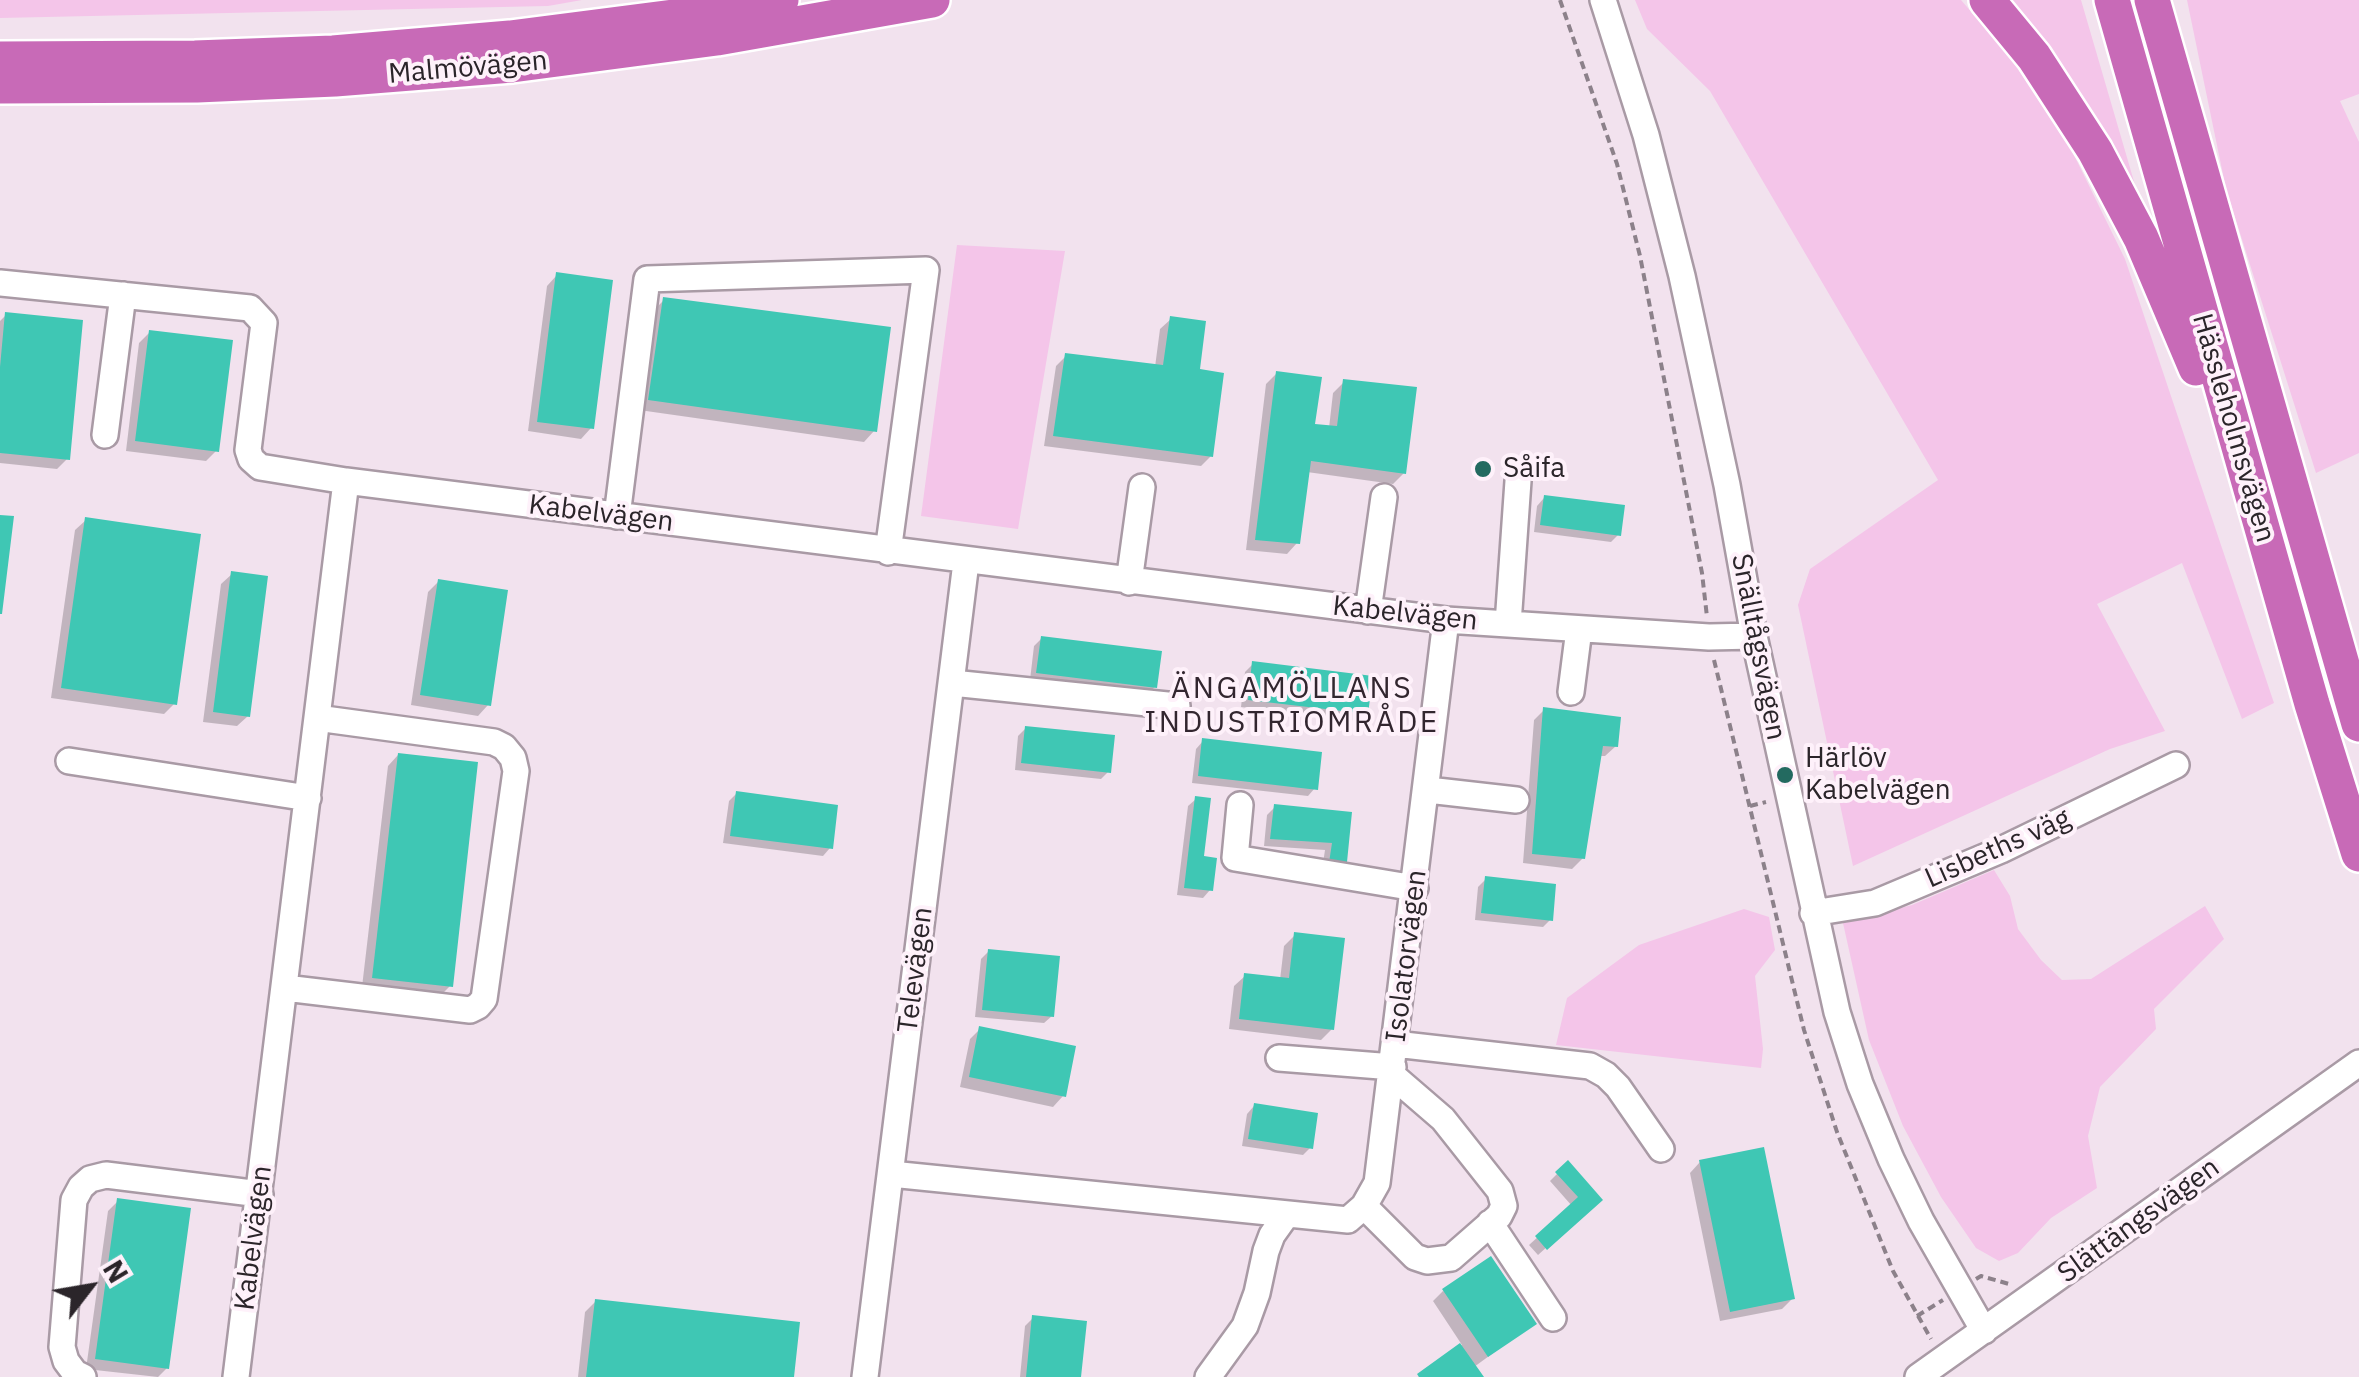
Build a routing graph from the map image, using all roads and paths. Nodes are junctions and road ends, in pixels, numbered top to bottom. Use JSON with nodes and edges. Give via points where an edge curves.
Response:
{"nodes":[{"id":1,"x":781,"y":0,"type":"edge"},
{"id":2,"x":932,"y":0,"type":"edge"},
{"id":3,"x":1560,"y":0,"type":"edge"},
{"id":4,"x":1603,"y":0,"type":"edge"},
{"id":5,"x":1986,"y":0,"type":"edge"},
{"id":6,"x":2112,"y":0,"type":"edge"},
{"id":7,"x":2156,"y":10,"type":"edge"},
{"id":8,"x":0,"y":59,"type":"edge"},
{"id":9,"x":0,"y":86,"type":"edge"},
{"id":10,"x":0,"y":284,"type":"edge"},
{"id":11,"x":123,"y":296,"type":"junction"},
{"id":12,"x":106,"y":435,"type":"dead end"},
{"id":13,"x":346,"y":481,"type":"junction"},
{"id":14,"x":1518,"y":481,"type":"dead end"},
{"id":15,"x":1142,"y":487,"type":"dead end"},
{"id":16,"x":1384,"y":496,"type":"dead end"},
{"id":17,"x":617,"y":516,"type":"junction"},
{"id":18,"x":2264,"y":536,"type":"junction"},
{"id":19,"x":888,"y":552,"type":"junction"},
{"id":20,"x":966,"y":562,"type":"junction"},
{"id":21,"x":1129,"y":582,"type":"junction"},
{"id":22,"x":1368,"y":611,"type":"junction"},
{"id":23,"x":1446,"y":620,"type":"junction"},
{"id":24,"x":1508,"y":624,"type":"junction"},
{"id":25,"x":1579,"y":629,"type":"junction"},
{"id":26,"x":1754,"y":636,"type":"junction"},
{"id":27,"x":1709,"y":637,"type":"junction"},
{"id":28,"x":952,"y":683,"type":"junction"},
{"id":29,"x":1571,"y":692,"type":"dead end"},
{"id":30,"x":1177,"y":706,"type":"dead end"},
{"id":31,"x":317,"y":718,"type":"junction"},
{"id":32,"x":2359,"y":724,"type":"edge"},
{"id":33,"x":69,"y":762,"type":"dead end"},
{"id":34,"x":2176,"y":765,"type":"dead end"},
{"id":35,"x":1428,"y":790,"type":"junction"},
{"id":36,"x":308,"y":798,"type":"junction"},
{"id":37,"x":1516,"y":800,"type":"dead end"},
{"id":38,"x":1766,"y":802,"type":"dead end"},
{"id":39,"x":1240,"y":805,"type":"dead end"},
{"id":40,"x":1750,"y":806,"type":"junction"},
{"id":41,"x":2359,"y":854,"type":"edge"},
{"id":42,"x":1415,"y":888,"type":"junction"},
{"id":43,"x":1813,"y":914,"type":"junction"},
{"id":44,"x":284,"y":988,"type":"junction"},
{"id":45,"x":1280,"y":1058,"type":"dead end"},
{"id":46,"x":1393,"y":1062,"type":"junction"},
{"id":47,"x":2359,"y":1064,"type":"edge"},
{"id":48,"x":1662,"y":1149,"type":"dead end"},
{"id":49,"x":890,"y":1174,"type":"junction"},
{"id":50,"x":260,"y":1194,"type":"junction"},
{"id":51,"x":1364,"y":1206,"type":"junction"},
{"id":52,"x":1287,"y":1214,"type":"junction"},
{"id":53,"x":1490,"y":1224,"type":"junction"},
{"id":54,"x":1958,"y":1290,"type":"junction"},
{"id":55,"x":1917,"y":1316,"type":"junction"},
{"id":56,"x":1552,"y":1318,"type":"dead end"},
{"id":57,"x":1984,"y":1331,"type":"junction"},
{"id":58,"x":1946,"y":1358,"type":"junction"},
{"id":59,"x":84,"y":1377,"type":"edge"},
{"id":60,"x":236,"y":1377,"type":"edge"},
{"id":61,"x":865,"y":1377,"type":"edge"},
{"id":62,"x":1208,"y":1377,"type":"edge"},
{"id":63,"x":1918,"y":1377,"type":"edge"}],
"edges":[{"from":1,"to":8,"type":"highway","name":"Malmövägen","via":[[581,30],[333,52]]},
{"from":2,"to":9,"type":"highway","name":"Malmövägen","via":[[512,65],[216,84]]},
{"from":3,"to":27,"type":"path","via":[[1617,164],[1640,256]]},
{"from":4,"to":26,"type":"street","name":"Snälltågsvägen","via":[[1682,276]]},
{"from":5,"to":18,"type":"highway","via":[[2050,80],[2116,189],[2168,298]]},
{"from":6,"to":18,"type":"highway","name":"Hässleholmsvägen"},
{"from":7,"to":32,"type":"highway","name":"Hässleholmsvägen"},
{"from":10,"to":11,"type":"street"},
{"from":11,"to":12,"type":"street"},
{"from":11,"to":13,"type":"street","via":[[258,314],[264,323],[251,459],[260,467]]},
{"from":13,"to":17,"type":"street","name":"Kabelvägen"},
{"from":13,"to":31,"type":"street","name":"Kabelvägen"},
{"from":14,"to":24,"type":"street"},
{"from":15,"to":21,"type":"street"},
{"from":16,"to":22,"type":"street"},
{"from":17,"to":19,"type":"street","name":"Kabelvägen"},
{"from":17,"to":19,"type":"street","via":[[647,279],[926,270]]},
{"from":18,"to":41,"type":"highway","name":"Hässleholmsvägen"},
{"from":19,"to":20,"type":"street","name":"Kabelvägen"},
{"from":20,"to":21,"type":"street","name":"Kabelvägen"},
{"from":20,"to":28,"type":"street","name":"Televägen"},
{"from":21,"to":22,"type":"street","name":"Kabelvägen"},
{"from":22,"to":23,"type":"street","name":"Kabelvägen"},
{"from":23,"to":24,"type":"street","name":"Kabelvägen"},
{"from":23,"to":35,"type":"street","name":"Isolatorvägen"},
{"from":24,"to":25,"type":"street","name":"Kabelvägen"},
{"from":25,"to":27,"type":"street","name":"Kabelvägen"},
{"from":25,"to":29,"type":"street"},
{"from":26,"to":27,"type":"street","name":"Kabelvägen"},
{"from":26,"to":43,"type":"street","name":"Snälltågsvägen"},
{"from":27,"to":40,"type":"path"},
{"from":28,"to":30,"type":"street"},
{"from":28,"to":49,"type":"street","name":"Televägen"},
{"from":31,"to":36,"type":"street","name":"Kabelvägen"},
{"from":31,"to":44,"type":"street","via":[[494,742],[513,758],[516,771],[478,1006]]},
{"from":33,"to":36,"type":"street"},
{"from":34,"to":43,"type":"street","name":"Lisbeths väg","via":[[1875,903]]},
{"from":35,"to":37,"type":"street"},
{"from":35,"to":42,"type":"street","name":"Isolatorvägen"},
{"from":36,"to":44,"type":"street","name":"Kabelvägen"},
{"from":38,"to":40,"type":"path"},
{"from":39,"to":42,"type":"street","via":[[1235,858]]},
{"from":40,"to":55,"type":"path","via":[[1836,1132]]},
{"from":42,"to":46,"type":"street","name":"Isolatorvägen"},
{"from":43,"to":54,"type":"street","name":"Snälltågsvägen","via":[[1860,1084]]},
{"from":44,"to":50,"type":"street","name":"Kabelvägen"},
{"from":45,"to":46,"type":"street"},
{"from":46,"to":48,"type":"street","via":[[1590,1066],[1618,1087]]},
{"from":46,"to":51,"type":"street","name":"Isolatorvägen","via":[[1378,1183]]},
{"from":46,"to":53,"type":"street","via":[[1500,1191],[1504,1206]]},
{"from":47,"to":57,"type":"street","name":"Slättängsvägen"},
{"from":49,"to":52,"type":"street"},
{"from":49,"to":61,"type":"street","name":"Televägen"},
{"from":50,"to":59,"type":"street","via":[[106,1175],[81,1187],[74,1200],[62,1347],[66,1362]]},
{"from":50,"to":60,"type":"street","name":"Kabelvägen"},
{"from":51,"to":52,"type":"street","via":[[1348,1220]]},
{"from":51,"to":53,"type":"street","via":[[1414,1257],[1427,1261],[1451,1258]]},
{"from":52,"to":62,"type":"street","via":[[1272,1235],[1245,1326]]},
{"from":53,"to":56,"type":"street"},
{"from":54,"to":55,"type":"path"},
{"from":54,"to":57,"type":"street","name":"Snälltågsvägen"},
{"from":55,"to":58,"type":"path"},
{"from":57,"to":58,"type":"street","name":"Slättängsvägen"},
{"from":58,"to":63,"type":"street","name":"Slättängsvägen"}]}
